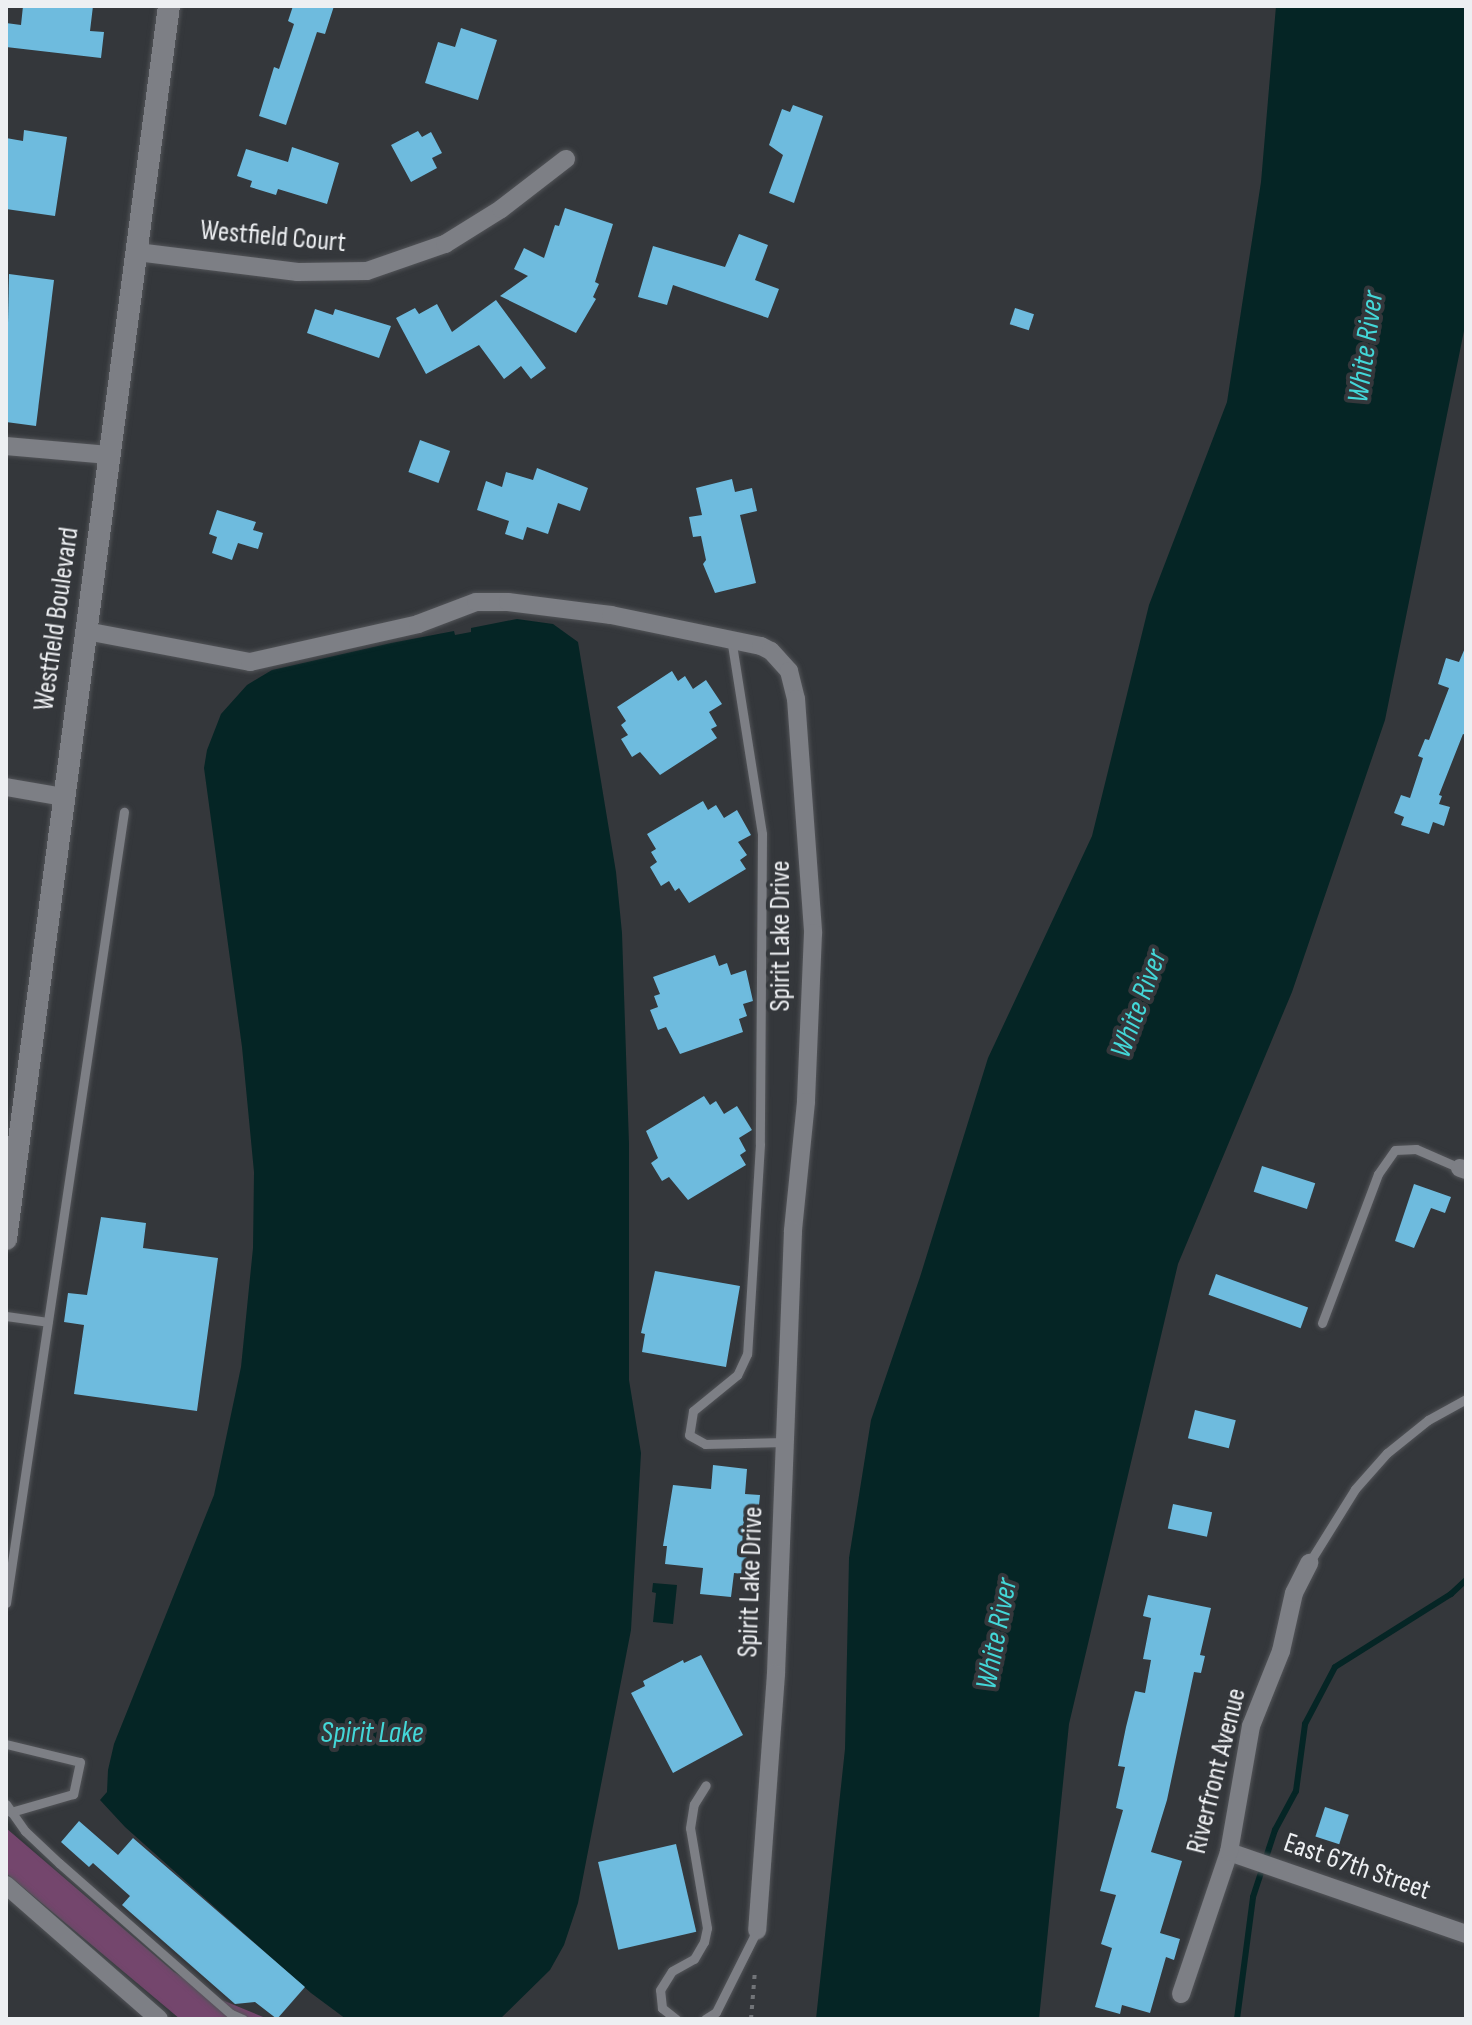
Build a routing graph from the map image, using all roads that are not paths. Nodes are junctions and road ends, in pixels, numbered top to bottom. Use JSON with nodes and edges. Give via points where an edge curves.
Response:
{"nodes":[{"id":1,"x":169,"y":6,"type":"edge"},
{"id":2,"x":566,"y":159,"type":"dead end"},
{"id":3,"x":137,"y":252,"type":"junction"},
{"id":4,"x":6,"y":446,"type":"edge"},
{"id":5,"x":109,"y":455,"type":"junction"},
{"id":6,"x":86,"y":631,"type":"junction"},
{"id":7,"x":731,"y":638,"type":"junction"},
{"id":8,"x":6,"y":787,"type":"edge"},
{"id":9,"x":64,"y":797,"type":"junction"},
{"id":10,"x":124,"y":812,"type":"dead end"},
{"id":11,"x":1463,"y":1169,"type":"edge"},
{"id":12,"x":6,"y":1239,"type":"edge"},
{"id":13,"x":6,"y":1316,"type":"edge"},
{"id":14,"x":48,"y":1322,"type":"junction"},
{"id":15,"x":1322,"y":1323,"type":"dead end"},
{"id":16,"x":1466,"y":1399,"type":"edge"},
{"id":17,"x":784,"y":1442,"type":"junction"},
{"id":18,"x":1309,"y":1563,"type":"joint"},
{"id":19,"x":6,"y":1603,"type":"edge"},
{"id":20,"x":6,"y":1744,"type":"edge"},
{"id":21,"x":706,"y":1785,"type":"dead end"},
{"id":22,"x":9,"y":1808,"type":"edge"},
{"id":23,"x":1229,"y":1852,"type":"junction"},
{"id":24,"x":6,"y":1885,"type":"edge"},
{"id":25,"x":757,"y":1930,"type":"joint"},
{"id":26,"x":1466,"y":1934,"type":"edge"},
{"id":27,"x":1181,"y":1994,"type":"dead end"},
{"id":28,"x":159,"y":2019,"type":"edge"},
{"id":29,"x":243,"y":2019,"type":"edge"},
{"id":30,"x":676,"y":2019,"type":"edge"},
{"id":31,"x":705,"y":2019,"type":"edge"}],
"edges":[{"from":1,"to":3,"type":"street","name":"Westfield Boulevard"},
{"from":2,"to":3,"type":"street","name":"Westfield Court","via":[[445,244],[367,271],[298,272]]},
{"from":3,"to":5,"type":"street","name":"Westfield Boulevard"},
{"from":4,"to":5,"type":"street"},
{"from":5,"to":6,"type":"street","name":"Westfield Boulevard"},
{"from":6,"to":7,"type":"street","name":"Spirit Lake Drive","via":[[250,662],[418,624],[462,606],[492,601],[611,615]]},
{"from":6,"to":9,"type":"street","name":"Westfield Boulevard"},
{"from":7,"to":17,"type":"street","name":"Spirit Lake Drive","via":[[771,651],[791,676],[806,819],[813,933]]},
{"from":7,"to":17,"type":"lane","via":[[762,834],[759,1159],[747,1354],[737,1375],[693,1411],[689,1435],[705,1444]]},
{"from":8,"to":9,"type":"street"},
{"from":9,"to":12,"type":"street","name":"Westfield Boulevard"},
{"from":10,"to":14,"type":"lane"},
{"from":11,"to":15,"type":"lane","via":[[1416,1149],[1395,1150],[1378,1174]]},
{"from":13,"to":14,"type":"lane"},
{"from":14,"to":19,"type":"lane"},
{"from":16,"to":18,"type":"lane","via":[[1428,1420],[1387,1453],[1355,1489]]},
{"from":17,"to":25,"type":"street","name":"Spirit Lake Drive","via":[[776,1674]]},
{"from":18,"to":23,"type":"street","name":"Riverfront Avenue","via":[[1294,1593],[1281,1651],[1251,1726]]},
{"from":20,"to":22,"type":"lane","via":[[80,1762],[73,1794]]},
{"from":21,"to":30,"type":"lane","via":[[694,1804],[690,1828],[707,1928],[704,1942],[694,1959],[672,1971],[660,1990],[662,2008]]},
{"from":22,"to":29,"type":"lane","via":[[59,1863]]},
{"from":23,"to":26,"type":"street","name":"East 67th Street"},
{"from":23,"to":27,"type":"street","name":"Riverfront Avenue"},
{"from":24,"to":28,"type":"street"},
{"from":25,"to":31,"type":"lane","via":[[716,2012]]}]}
